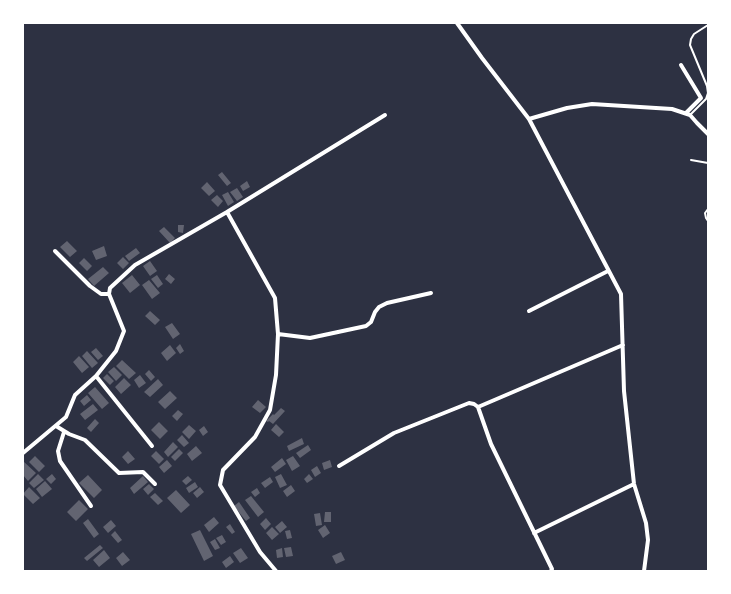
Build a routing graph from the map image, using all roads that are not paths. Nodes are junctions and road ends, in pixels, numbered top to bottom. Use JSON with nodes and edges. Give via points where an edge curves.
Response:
{"nodes":[{"id":1,"x":457,"y":23,"type":"edge"},
{"id":2,"x":708,"y":25,"type":"edge"},
{"id":3,"x":681,"y":66,"type":"dead end"},
{"id":4,"x":688,"y":114,"type":"junction"},
{"id":5,"x":385,"y":115,"type":"dead end"},
{"id":6,"x":529,"y":119,"type":"junction"},
{"id":7,"x":708,"y":134,"type":"edge"},
{"id":8,"x":691,"y":160,"type":"dead end"},
{"id":9,"x":708,"y":163,"type":"edge"},
{"id":10,"x":708,"y":209,"type":"edge"},
{"id":11,"x":227,"y":212,"type":"junction"},
{"id":12,"x":708,"y":221,"type":"edge"},
{"id":13,"x":56,"y":250,"type":"dead end"},
{"id":14,"x":608,"y":271,"type":"junction"},
{"id":15,"x":431,"y":293,"type":"dead end"},
{"id":16,"x":109,"y":294,"type":"junction"},
{"id":17,"x":529,"y":311,"type":"dead end"},
{"id":18,"x":278,"y":334,"type":"junction"},
{"id":19,"x":622,"y":345,"type":"junction"},
{"id":20,"x":96,"y":376,"type":"junction"},
{"id":21,"x":478,"y":407,"type":"junction"},
{"id":22,"x":56,"y":426,"type":"junction"},
{"id":23,"x":64,"y":432,"type":"junction"},
{"id":24,"x":152,"y":446,"type":"dead end"},
{"id":25,"x":23,"y":453,"type":"edge"},
{"id":26,"x":339,"y":466,"type":"dead end"},
{"id":27,"x":155,"y":484,"type":"dead end"},
{"id":28,"x":634,"y":484,"type":"junction"},
{"id":29,"x":91,"y":506,"type":"dead end"},
{"id":30,"x":534,"y":533,"type":"junction"},
{"id":31,"x":276,"y":571,"type":"edge"},
{"id":32,"x":551,"y":571,"type":"edge"},
{"id":33,"x":644,"y":571,"type":"edge"}],
"edges":[{"from":1,"to":6,"type":"street"},
{"from":2,"to":4,"type":"lane","via":[[694,34],[690,45],[708,93],[706,99]]},
{"from":3,"to":4,"type":"street","via":[[701,98]]},
{"from":4,"to":6,"type":"street","via":[[672,109],[592,104]]},
{"from":4,"to":7,"type":"street"},
{"from":5,"to":11,"type":"street"},
{"from":6,"to":14,"type":"street"},
{"from":8,"to":9,"type":"lane"},
{"from":10,"to":12,"type":"lane","via":[[705,213]]},
{"from":11,"to":16,"type":"street","via":[[136,265],[110,288]]},
{"from":11,"to":18,"type":"street","via":[[275,298]]},
{"from":13,"to":16,"type":"street","via":[[90,286],[101,294]]},
{"from":14,"to":17,"type":"street"},
{"from":14,"to":19,"type":"street","via":[[620,294]]},
{"from":15,"to":18,"type":"street","via":[[379,307],[366,326],[310,338]]},
{"from":16,"to":20,"type":"street","via":[[124,331],[116,351]]},
{"from":18,"to":31,"type":"street","via":[[276,375],[270,410],[255,437],[223,470],[220,485],[260,552]]},
{"from":19,"to":21,"type":"street"},
{"from":19,"to":28,"type":"street"},
{"from":20,"to":22,"type":"street","via":[[75,395],[66,417]]},
{"from":20,"to":24,"type":"street"},
{"from":21,"to":26,"type":"street","via":[[469,403],[394,433]]},
{"from":21,"to":30,"type":"street","via":[[491,444]]},
{"from":22,"to":23,"type":"street"},
{"from":22,"to":25,"type":"street"},
{"from":23,"to":27,"type":"street","via":[[85,440],[120,473],[143,472]]},
{"from":23,"to":29,"type":"street","via":[[58,451],[60,461]]},
{"from":28,"to":30,"type":"street"},
{"from":28,"to":33,"type":"street","via":[[648,540]]},
{"from":30,"to":32,"type":"street","via":[[552,568]]}]}
